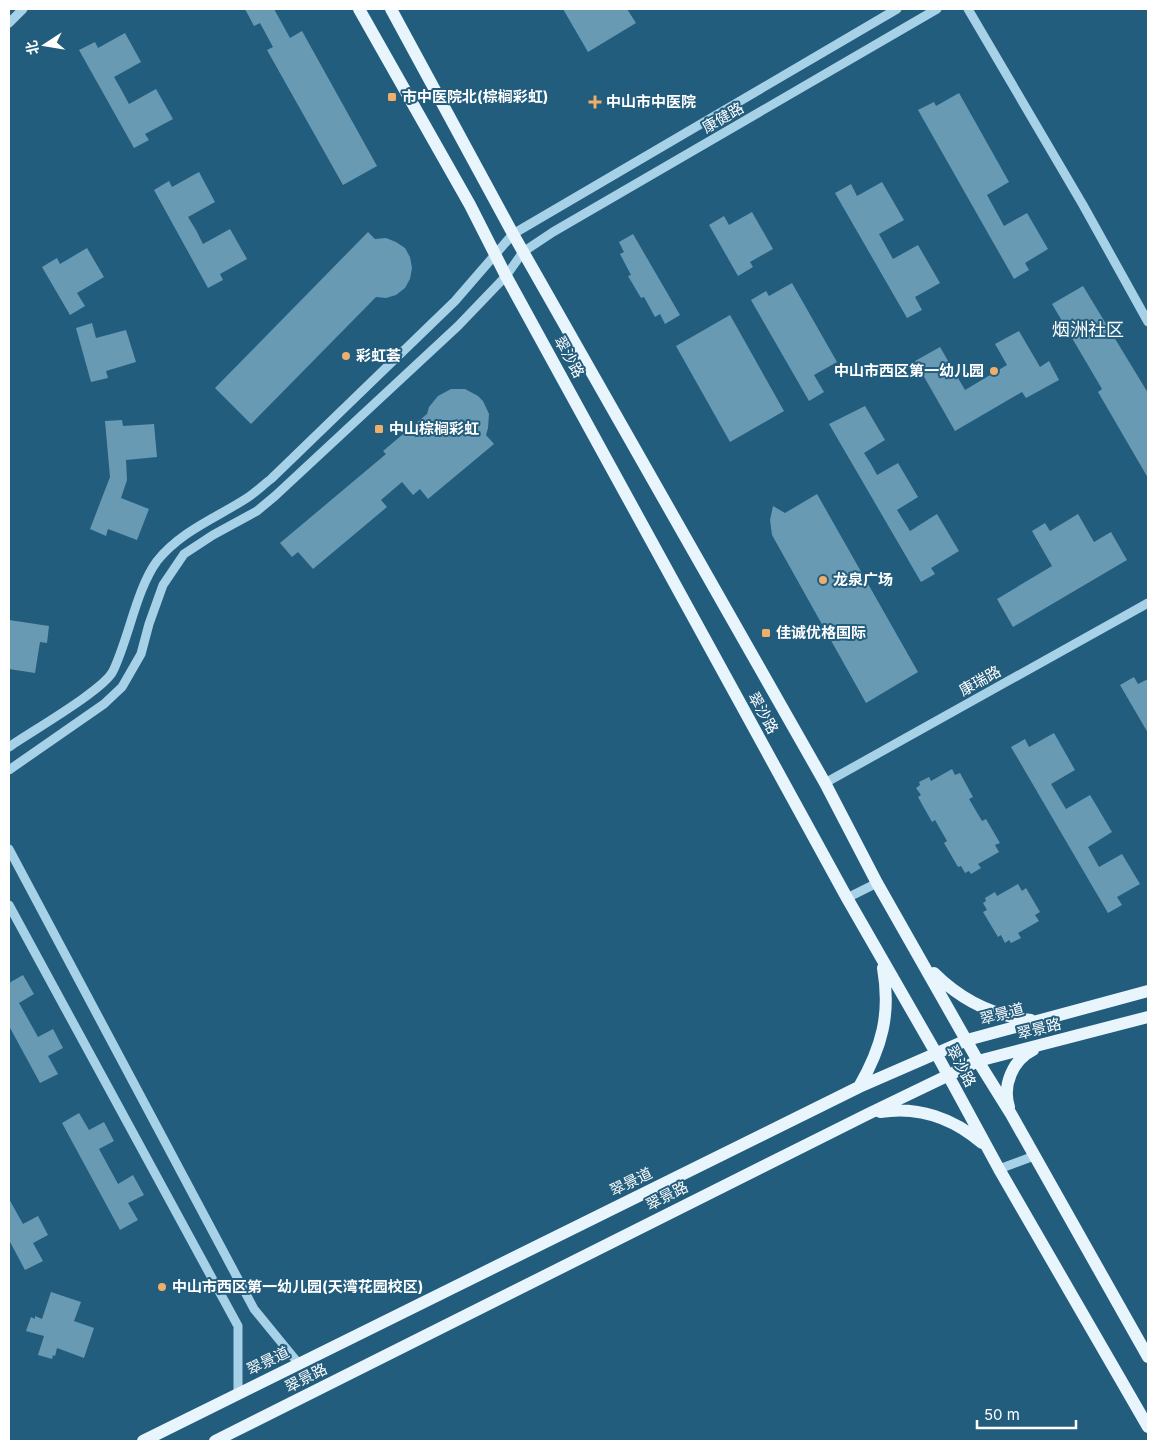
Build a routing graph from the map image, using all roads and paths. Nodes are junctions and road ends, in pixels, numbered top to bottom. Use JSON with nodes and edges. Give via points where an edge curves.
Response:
{"nodes":[{"id":1,"x":23,"y":9,"type":"edge"},
{"id":2,"x":359,"y":9,"type":"edge"},
{"id":3,"x":391,"y":9,"type":"edge"},
{"id":4,"x":897,"y":9,"type":"edge"},
{"id":5,"x":936,"y":9,"type":"edge"},
{"id":6,"x":968,"y":9,"type":"edge"},
{"id":7,"x":9,"y":23,"type":"edge"},
{"id":8,"x":513,"y":234,"type":"junction"},
{"id":9,"x":524,"y":252,"type":"junction"},
{"id":10,"x":495,"y":254,"type":"junction"},
{"id":11,"x":506,"y":276,"type":"junction"},
{"id":12,"x":1148,"y":322,"type":"edge"},
{"id":13,"x":338,"y":414,"type":"junction"},
{"id":14,"x":349,"y":427,"type":"junction"},
{"id":15,"x":1148,"y":603,"type":"edge"},
{"id":16,"x":9,"y":747,"type":"edge"},
{"id":17,"x":9,"y":770,"type":"edge"},
{"id":18,"x":825,"y":783,"type":"junction"},
{"id":19,"x":9,"y":849,"type":"edge"},
{"id":20,"x":877,"y":883,"type":"junction"},
{"id":21,"x":846,"y":898,"type":"junction"},
{"id":22,"x":9,"y":905,"type":"edge"},
{"id":23,"x":918,"y":953,"type":"junction"},
{"id":24,"x":882,"y":961,"type":"junction"},
{"id":25,"x":1148,"y":991,"type":"edge"},
{"id":26,"x":1148,"y":1017,"type":"edge"},
{"id":27,"x":1039,"y":1020,"type":"junction"},
{"id":28,"x":968,"y":1040,"type":"junction"},
{"id":29,"x":1041,"y":1046,"type":"junction"},
{"id":30,"x":936,"y":1053,"type":"junction"},
{"id":31,"x":978,"y":1061,"type":"junction"},
{"id":32,"x":947,"y":1075,"type":"junction"},
{"id":33,"x":859,"y":1087,"type":"junction"},
{"id":34,"x":868,"y":1114,"type":"junction"},
{"id":35,"x":1011,"y":1114,"type":"junction"},
{"id":36,"x":988,"y":1148,"type":"junction"},
{"id":37,"x":1034,"y":1156,"type":"junction"},
{"id":38,"x":999,"y":1169,"type":"junction"},
{"id":39,"x":1148,"y":1357,"type":"edge"},
{"id":40,"x":299,"y":1364,"type":"junction"},
{"id":41,"x":238,"y":1394,"type":"junction"},
{"id":42,"x":1148,"y":1427,"type":"edge"},
{"id":43,"x":143,"y":1441,"type":"edge"},
{"id":44,"x":215,"y":1441,"type":"edge"}],
"edges":[{"from":1,"to":7,"type":"street"},
{"from":2,"to":10,"type":"main road","name":"翠沙路"},
{"from":3,"to":8,"type":"main road","name":"翠沙路"},
{"from":4,"to":8,"type":"street","name":"康健路"},
{"from":5,"to":9,"type":"street","name":"康健路"},
{"from":6,"to":12,"type":"street"},
{"from":8,"to":9,"type":"main road","name":"翠沙路"},
{"from":8,"to":10,"type":"street","name":"康健路"},
{"from":9,"to":11,"type":"street"},
{"from":9,"to":18,"type":"main road","name":"翠沙路"},
{"from":10,"to":11,"type":"main road","name":"翠沙路"},
{"from":10,"to":13,"type":"street","name":"康健路","via":[[455,301]]},
{"from":11,"to":14,"type":"street","via":[[458,326]]},
{"from":11,"to":21,"type":"main road","name":"翠沙路"},
{"from":13,"to":14,"type":"street"},
{"from":13,"to":16,"type":"street","name":"康健路","via":[[248,498],[172,545],[147,579],[112,673],[97,689]]},
{"from":14,"to":17,"type":"street","via":[[257,511],[184,554],[163,585],[141,654],[122,687],[104,704]]},
{"from":15,"to":18,"type":"street","name":"康瑞路"},
{"from":18,"to":20,"type":"main road","name":"翠沙路"},
{"from":19,"to":40,"type":"street","via":[[254,1309]]},
{"from":20,"to":21,"type":"street"},
{"from":20,"to":23,"type":"main road","name":"翠沙路"},
{"from":21,"to":24,"type":"main road","name":"翠沙路"},
{"from":22,"to":41,"type":"street","via":[[238,1326]]},
{"from":23,"to":27,"type":"main road","via":[[945,984],[973,1003],[998,1014]]},
{"from":23,"to":28,"type":"main road","name":"翠沙路"},
{"from":24,"to":30,"type":"main road","name":"翠沙路"},
{"from":24,"to":33,"type":"main road","via":[[887,987],[882,1040]]},
{"from":25,"to":27,"type":"main road","name":"翠景道"},
{"from":26,"to":29,"type":"main road","name":"翠景路"},
{"from":27,"to":28,"type":"main road","name":"翠景道"},
{"from":28,"to":30,"type":"main road","name":"翠景道"},
{"from":28,"to":31,"type":"main road","name":"翠沙路"},
{"from":29,"to":31,"type":"main road","name":"翠景路"},
{"from":29,"to":35,"type":"main road","via":[[1026,1055],[1009,1079],[1007,1091]]},
{"from":30,"to":32,"type":"main road","name":"翠沙路"},
{"from":30,"to":33,"type":"main road","name":"翠景道"},
{"from":31,"to":32,"type":"main road","name":"翠景路"},
{"from":31,"to":35,"type":"main road","name":"翠沙路"},
{"from":32,"to":34,"type":"main road","name":"翠景路"},
{"from":32,"to":36,"type":"main road","name":"翠沙路"},
{"from":33,"to":40,"type":"main road","name":"翠景道"},
{"from":34,"to":36,"type":"main road","via":[[894,1110],[920,1112],[945,1119],[968,1131]]},
{"from":34,"to":44,"type":"main road","name":"翠景路"},
{"from":35,"to":37,"type":"main road","name":"翠沙路"},
{"from":36,"to":38,"type":"main road","name":"翠沙路"},
{"from":37,"to":38,"type":"street"},
{"from":37,"to":39,"type":"main road","name":"翠沙路"},
{"from":38,"to":42,"type":"main road","name":"翠沙路"},
{"from":40,"to":41,"type":"main road","name":"翠景道"},
{"from":41,"to":43,"type":"main road","name":"翠景道"}]}
